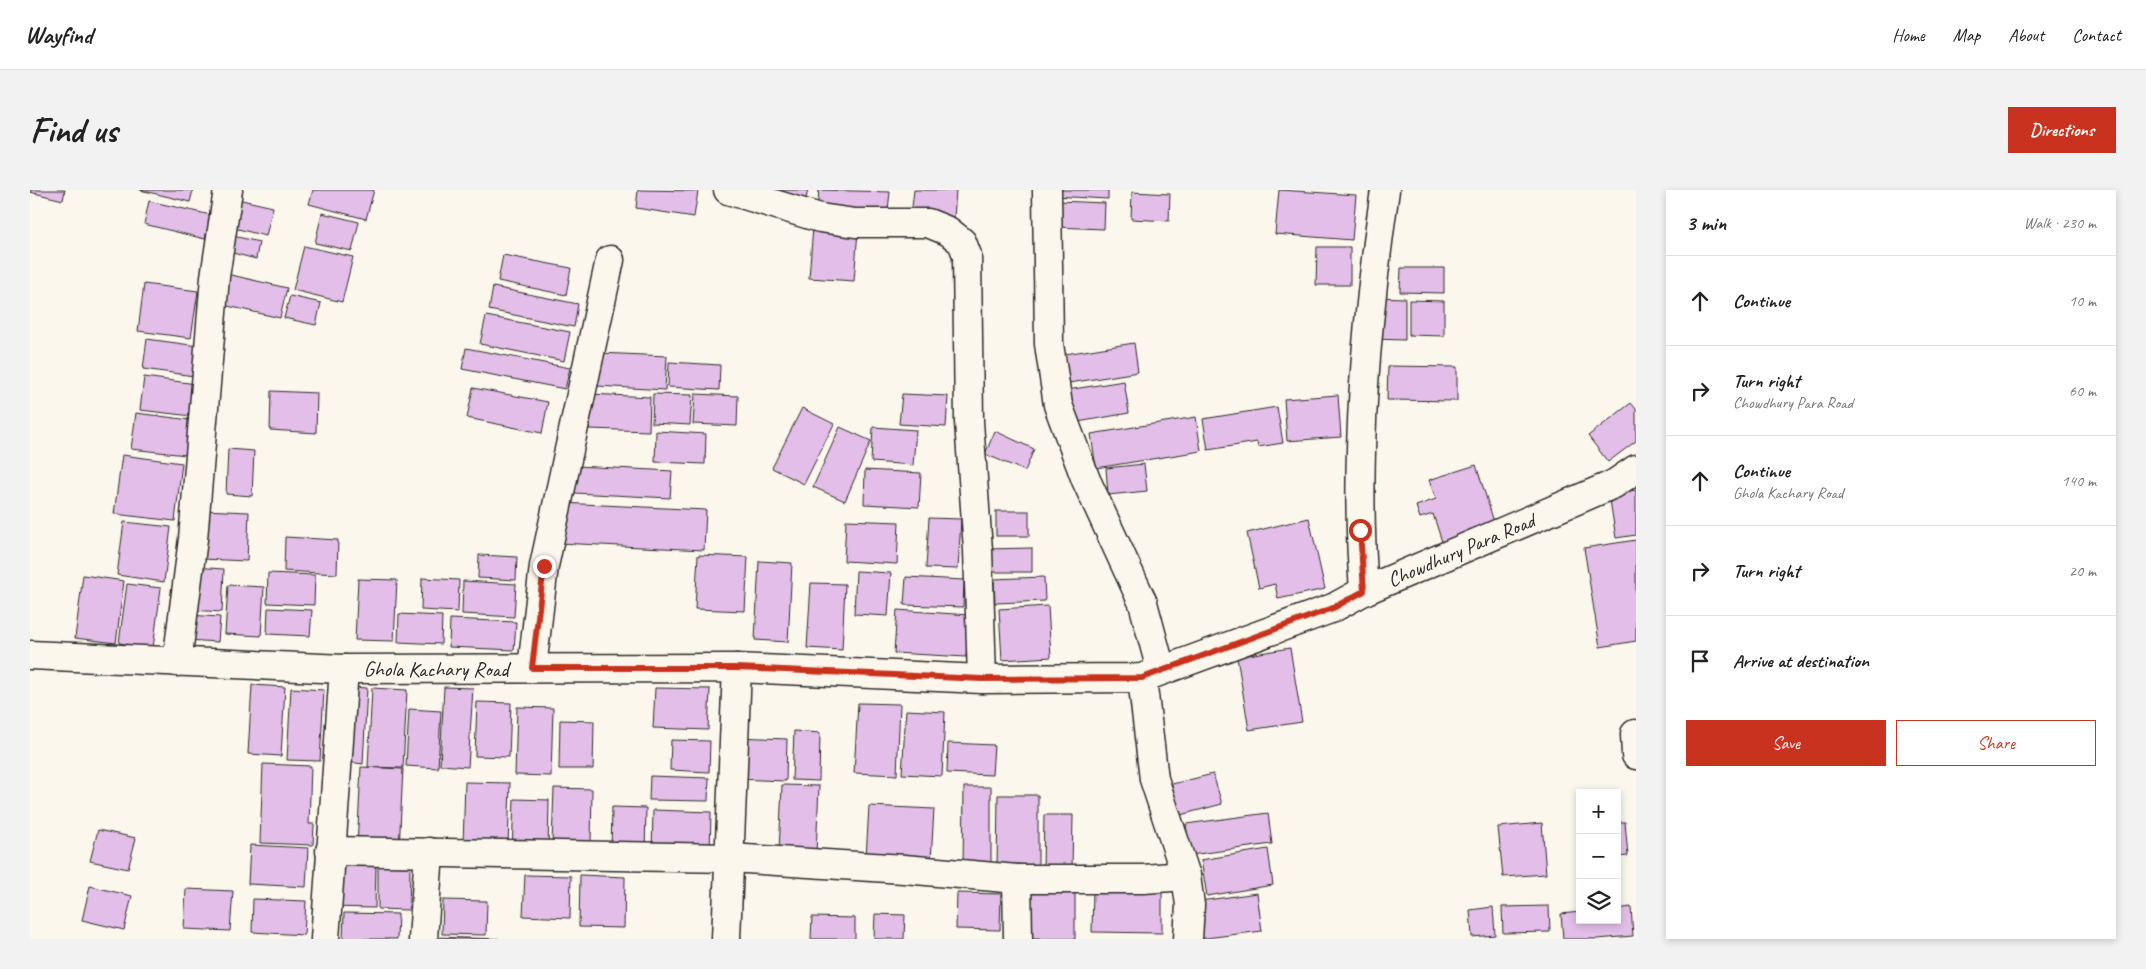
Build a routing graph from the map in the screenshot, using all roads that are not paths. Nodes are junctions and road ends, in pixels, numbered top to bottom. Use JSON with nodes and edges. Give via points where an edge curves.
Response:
{"nodes":[{"id":1,"x":228,"y":190,"type":"edge"},
{"id":2,"x":728,"y":190,"type":"edge"},
{"id":3,"x":1047,"y":190,"type":"edge"},
{"id":4,"x":1385,"y":190,"type":"edge"},
{"id":5,"x":610,"y":260,"type":"dead end"},
{"id":6,"x":1636,"y":468,"type":"edge"},
{"id":7,"x":1364,"y":591,"type":"junction"},
{"id":8,"x":30,"y":655,"type":"edge"},
{"id":9,"x":177,"y":662,"type":"junction"},
{"id":10,"x":532,"y":668,"type":"junction"},
{"id":11,"x":737,"y":668,"type":"junction"},
{"id":12,"x":344,"y":669,"type":"junction"},
{"id":13,"x":1152,"y":674,"type":"junction"},
{"id":14,"x":982,"y":679,"type":"junction"},
{"id":15,"x":330,"y":851,"type":"junction"},
{"id":16,"x":429,"y":852,"type":"junction"},
{"id":17,"x":730,"y":858,"type":"junction"},
{"id":18,"x":1186,"y":876,"type":"junction"},
{"id":19,"x":1017,"y":879,"type":"junction"},
{"id":20,"x":325,"y":939,"type":"edge"},
{"id":21,"x":422,"y":939,"type":"edge"},
{"id":22,"x":726,"y":939,"type":"edge"},
{"id":23,"x":1018,"y":939,"type":"edge"},
{"id":24,"x":1188,"y":939,"type":"edge"}],
"edges":[{"from":1,"to":9,"type":"street","via":[[216,277],[194,530]]},
{"from":2,"to":14,"type":"street","via":[[820,218],[855,223],[928,222],[962,242],[967,255],[969,422],[978,550]]},
{"from":3,"to":13,"type":"street","via":[[1049,344],[1058,405],[1086,480],[1143,603]]},
{"from":4,"to":7,"type":"street","via":[[1368,327],[1360,453]]},
{"from":5,"to":10,"type":"street","via":[[544,566]]},
{"from":6,"to":7,"type":"street","name":"Chowdhury Para Road","via":[[1614,484]]},
{"from":7,"to":13,"type":"street","name":"Chowdhury Para Road","via":[[1333,608]]},
{"from":8,"to":9,"type":"street","name":"Ghola Kachary Road"},
{"from":9,"to":12,"type":"street","name":"Ghola Kachary Road"},
{"from":10,"to":11,"type":"street","name":"Ghola Kachary Road"},
{"from":10,"to":12,"type":"street","name":"Ghola Kachary Road"},
{"from":11,"to":14,"type":"street","name":"Ghola Kachary Road"},
{"from":11,"to":17,"type":"street"},
{"from":12,"to":15,"type":"street"},
{"from":13,"to":14,"type":"street","name":"Ghola Kachary Road"},
{"from":13,"to":18,"type":"street","via":[[1154,779]]},
{"from":15,"to":16,"type":"street"},
{"from":15,"to":20,"type":"street"},
{"from":16,"to":17,"type":"street"},
{"from":16,"to":21,"type":"street"},
{"from":17,"to":19,"type":"street"},
{"from":17,"to":22,"type":"street"},
{"from":18,"to":19,"type":"street"},
{"from":18,"to":24,"type":"street","via":[[1190,905]]},
{"from":19,"to":23,"type":"street"}]}
